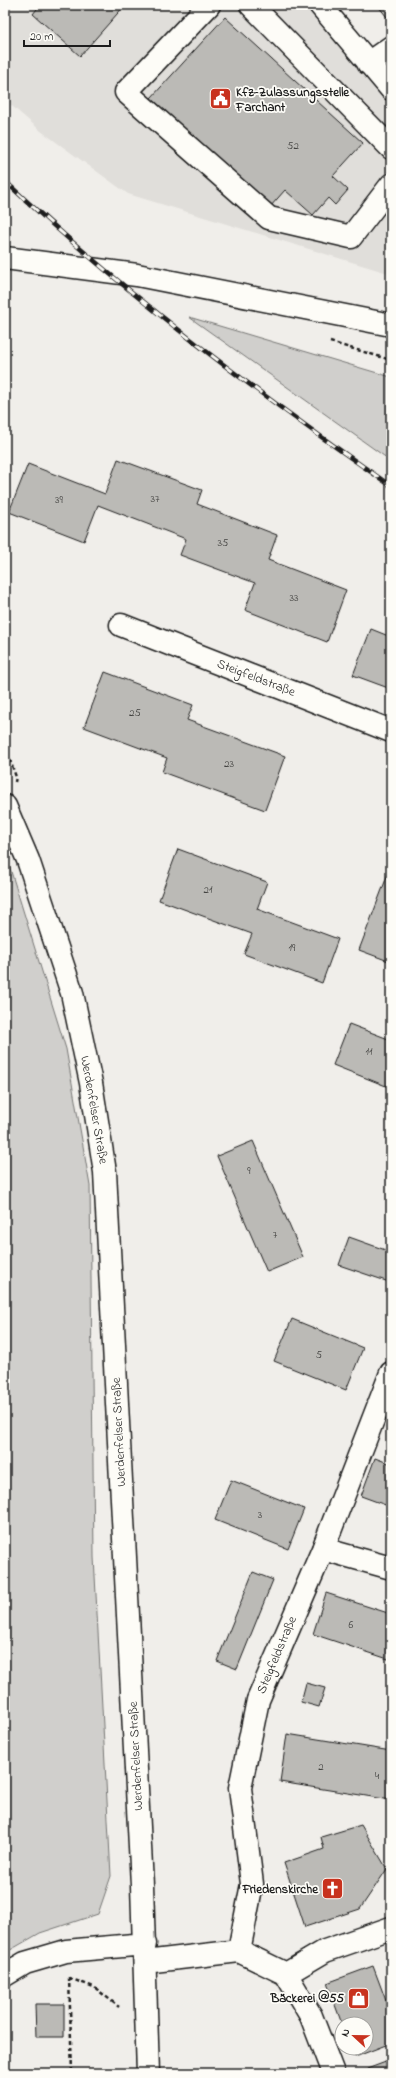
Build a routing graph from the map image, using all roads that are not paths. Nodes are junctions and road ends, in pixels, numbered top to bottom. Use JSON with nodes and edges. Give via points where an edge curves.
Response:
{"nodes":[{"id":1,"x":209,"y":5,"type":"edge"},
{"id":2,"x":252,"y":5,"type":"edge"},
{"id":3,"x":320,"y":5,"type":"edge"},
{"id":4,"x":391,"y":47,"type":"edge"},
{"id":5,"x":368,"y":63,"type":"junction"},
{"id":6,"x":391,"y":89,"type":"edge"},
{"id":7,"x":391,"y":148,"type":"edge"},
{"id":8,"x":391,"y":185,"type":"edge"},
{"id":9,"x":5,"y":258,"type":"edge"},
{"id":10,"x":391,"y":325,"type":"edge"},
{"id":11,"x":121,"y":625,"type":"dead end"},
{"id":12,"x":391,"y":731,"type":"edge"},
{"id":13,"x":5,"y":806,"type":"edge"},
{"id":14,"x":391,"y":1373,"type":"edge"},
{"id":15,"x":323,"y":1549,"type":"junction"},
{"id":16,"x":391,"y":1568,"type":"edge"},
{"id":17,"x":391,"y":1928,"type":"edge"},
{"id":18,"x":239,"y":1950,"type":"junction"},
{"id":19,"x":145,"y":1953,"type":"junction"},
{"id":20,"x":286,"y":1974,"type":"junction"},
{"id":21,"x":5,"y":1975,"type":"edge"},
{"id":22,"x":148,"y":2073,"type":"edge"},
{"id":23,"x":333,"y":2073,"type":"edge"}],
"edges":[{"from":1,"to":8,"type":"street","via":[[126,92],[269,218],[351,238]]},
{"from":2,"to":7,"type":"street"},
{"from":3,"to":5,"type":"street"},
{"from":4,"to":5,"type":"street"},
{"from":5,"to":6,"type":"street"},
{"from":9,"to":10,"type":"street","via":[[137,275]]},
{"from":11,"to":12,"type":"street","name":"Steigfeldstraße"},
{"from":13,"to":19,"type":"street","name":"Werdenfelser Straße","via":[[28,860],[72,993],[91,1083],[105,1172]]},
{"from":14,"to":15,"type":"street","name":"Steigfeldstraße"},
{"from":15,"to":16,"type":"street"},
{"from":15,"to":18,"type":"street","name":"Steigfeldstraße","via":[[258,1700],[240,1788],[252,1884]]},
{"from":17,"to":20,"type":"street","via":[[325,1951]]},
{"from":18,"to":19,"type":"street"},
{"from":18,"to":20,"type":"street"},
{"from":19,"to":21,"type":"street","via":[[66,1951],[25,1963]]},
{"from":19,"to":22,"type":"street","name":"Werdenfelser Straße"},
{"from":20,"to":23,"type":"street","via":[[311,2016]]}]}
